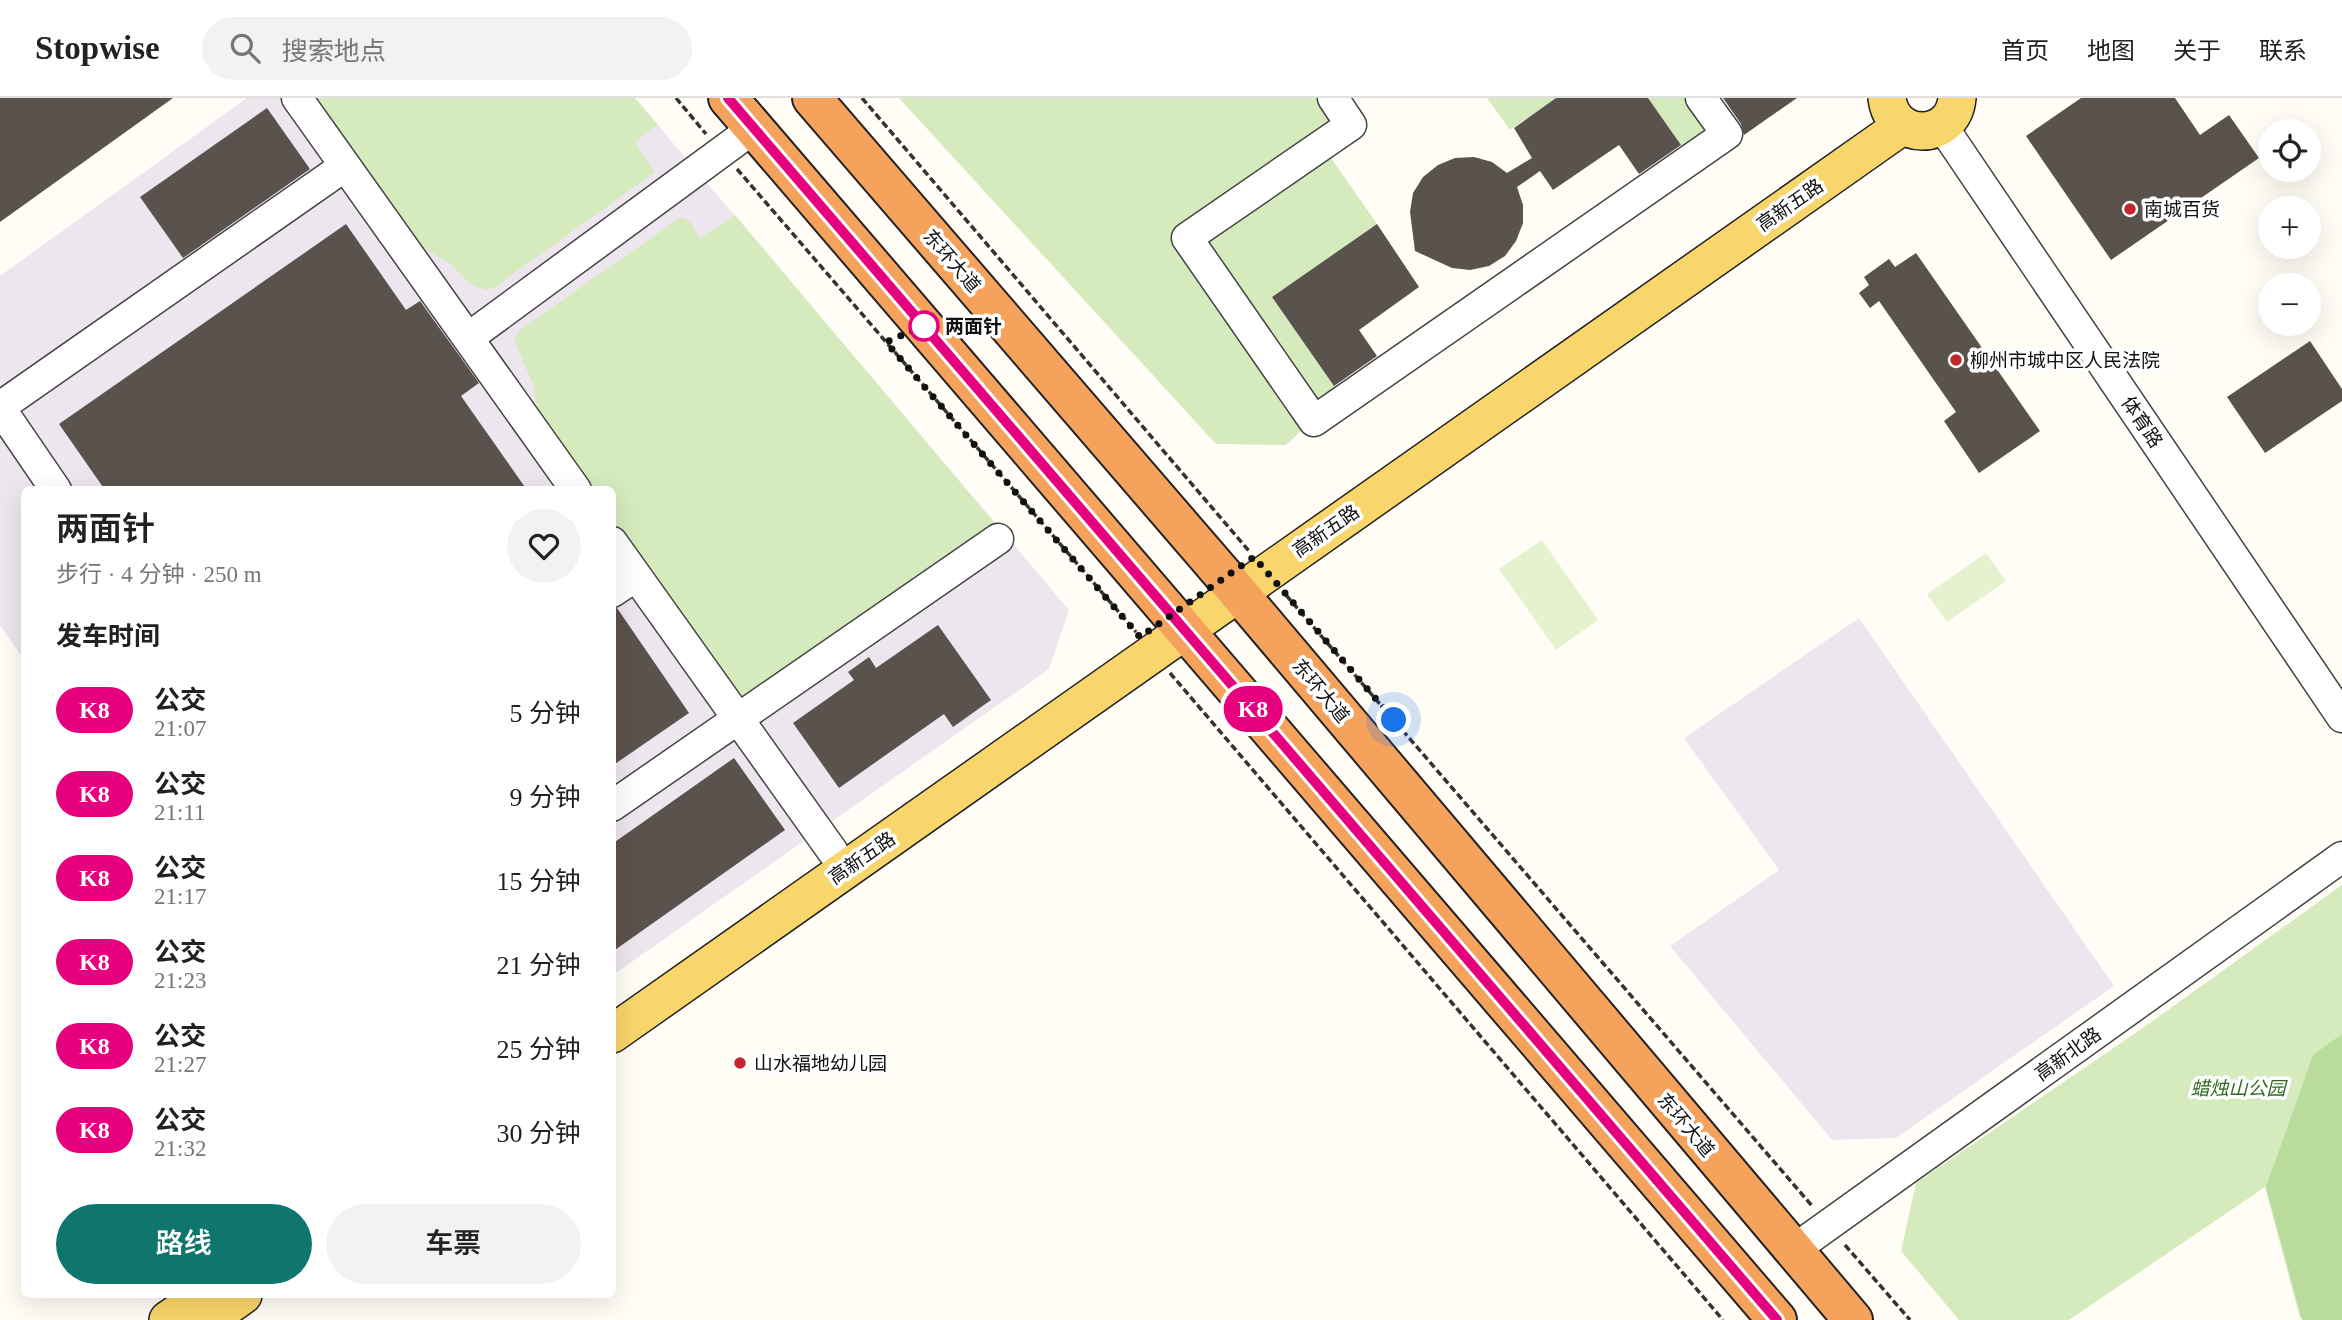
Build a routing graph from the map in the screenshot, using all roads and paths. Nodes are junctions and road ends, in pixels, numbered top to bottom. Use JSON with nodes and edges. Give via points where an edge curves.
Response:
{"nodes":[{"id":1,"x":297,"y":98,"type":"edge"},
{"id":2,"x":676,"y":98,"type":"edge"},
{"id":3,"x":728,"y":98,"type":"edge"},
{"id":4,"x":813,"y":98,"type":"edge"},
{"id":5,"x":862,"y":98,"type":"edge"},
{"id":6,"x":1333,"y":98,"type":"edge"},
{"id":7,"x":1701,"y":98,"type":"edge"},
{"id":8,"x":1893,"y":112,"type":"edge"},
{"id":9,"x":1950,"y":112,"type":"edge"},
{"id":10,"x":754,"y":128,"type":"junction"},
{"id":11,"x":723,"y":153,"type":"junction"},
{"id":12,"x":345,"y":166,"type":"junction"},
{"id":13,"x":468,"y":338,"type":"junction"},
{"id":14,"x":0,"y":408,"type":"edge"},
{"id":15,"x":53,"y":486,"type":"edge"},
{"id":16,"x":568,"y":486,"type":"edge"},
{"id":17,"x":998,"y":539,"type":"dead end"},
{"id":18,"x":616,"y":556,"type":"edge"},
{"id":19,"x":1246,"y":575,"type":"junction"},
{"id":20,"x":624,"y":584,"type":"edge"},
{"id":21,"x":1178,"y":622,"type":"junction"},
{"id":22,"x":1146,"y":645,"type":"junction"},
{"id":23,"x":2342,"y":717,"type":"edge"},
{"id":24,"x":738,"y":719,"type":"junction"},
{"id":25,"x":616,"y":803,"type":"edge"},
{"id":26,"x":833,"y":852,"type":"junction"},
{"id":27,"x":2342,"y":857,"type":"edge"},
{"id":28,"x":616,"y":1004,"type":"edge"},
{"id":29,"x":616,"y":1031,"type":"edge"},
{"id":30,"x":1829,"y":1226,"type":"junction"},
{"id":31,"x":1793,"y":1251,"type":"junction"},
{"id":32,"x":200,"y":1298,"type":"edge"},
{"id":33,"x":239,"y":1298,"type":"edge"},
{"id":34,"x":168,"y":1320,"type":"edge"},
{"id":35,"x":208,"y":1320,"type":"edge"},
{"id":36,"x":1723,"y":1320,"type":"edge"},
{"id":37,"x":1777,"y":1320,"type":"edge"},
{"id":38,"x":1853,"y":1320,"type":"edge"},
{"id":39,"x":1910,"y":1320,"type":"edge"}],
"edges":[{"from":1,"to":12,"type":"street"},
{"from":2,"to":11,"type":"path"},
{"from":3,"to":10,"type":"highway"},
{"from":4,"to":19,"type":"highway","name":"东环大道"},
{"from":5,"to":19,"type":"path"},
{"from":6,"to":7,"type":"street","via":[[1351,125],[1187,238],[1314,421],[1727,134]]},
{"from":8,"to":9,"type":"main road","via":[[1925,132]]},
{"from":8,"to":19,"type":"main road","name":"高新五路"},
{"from":9,"to":23,"type":"street","name":"体育路"},
{"from":10,"to":11,"type":"street"},
{"from":10,"to":21,"type":"highway"},
{"from":11,"to":13,"type":"street"},
{"from":11,"to":22,"type":"path"},
{"from":12,"to":13,"type":"street"},
{"from":12,"to":14,"type":"street"},
{"from":13,"to":16,"type":"street"},
{"from":14,"to":15,"type":"street"},
{"from":17,"to":24,"type":"street"},
{"from":18,"to":20,"type":"street"},
{"from":19,"to":21,"type":"main road","name":"高新五路"},
{"from":19,"to":30,"type":"path"},
{"from":19,"to":31,"type":"highway","name":"东环大道"},
{"from":20,"to":24,"type":"street"},
{"from":21,"to":22,"type":"main road","name":"高新五路"},
{"from":21,"to":37,"type":"highway"},
{"from":22,"to":26,"type":"main road","name":"高新五路"},
{"from":22,"to":29,"type":"main road","name":"高新五路"},
{"from":22,"to":36,"type":"path"},
{"from":24,"to":25,"type":"street"},
{"from":24,"to":26,"type":"street"},
{"from":26,"to":28,"type":"main road","name":"高新五路"},
{"from":27,"to":30,"type":"street","name":"高新北路"},
{"from":30,"to":31,"type":"street","name":"高新北路"},
{"from":30,"to":39,"type":"path"},
{"from":31,"to":38,"type":"highway","name":"东环大道"},
{"from":32,"to":34,"type":"main road"},
{"from":33,"to":35,"type":"main road"}]}
